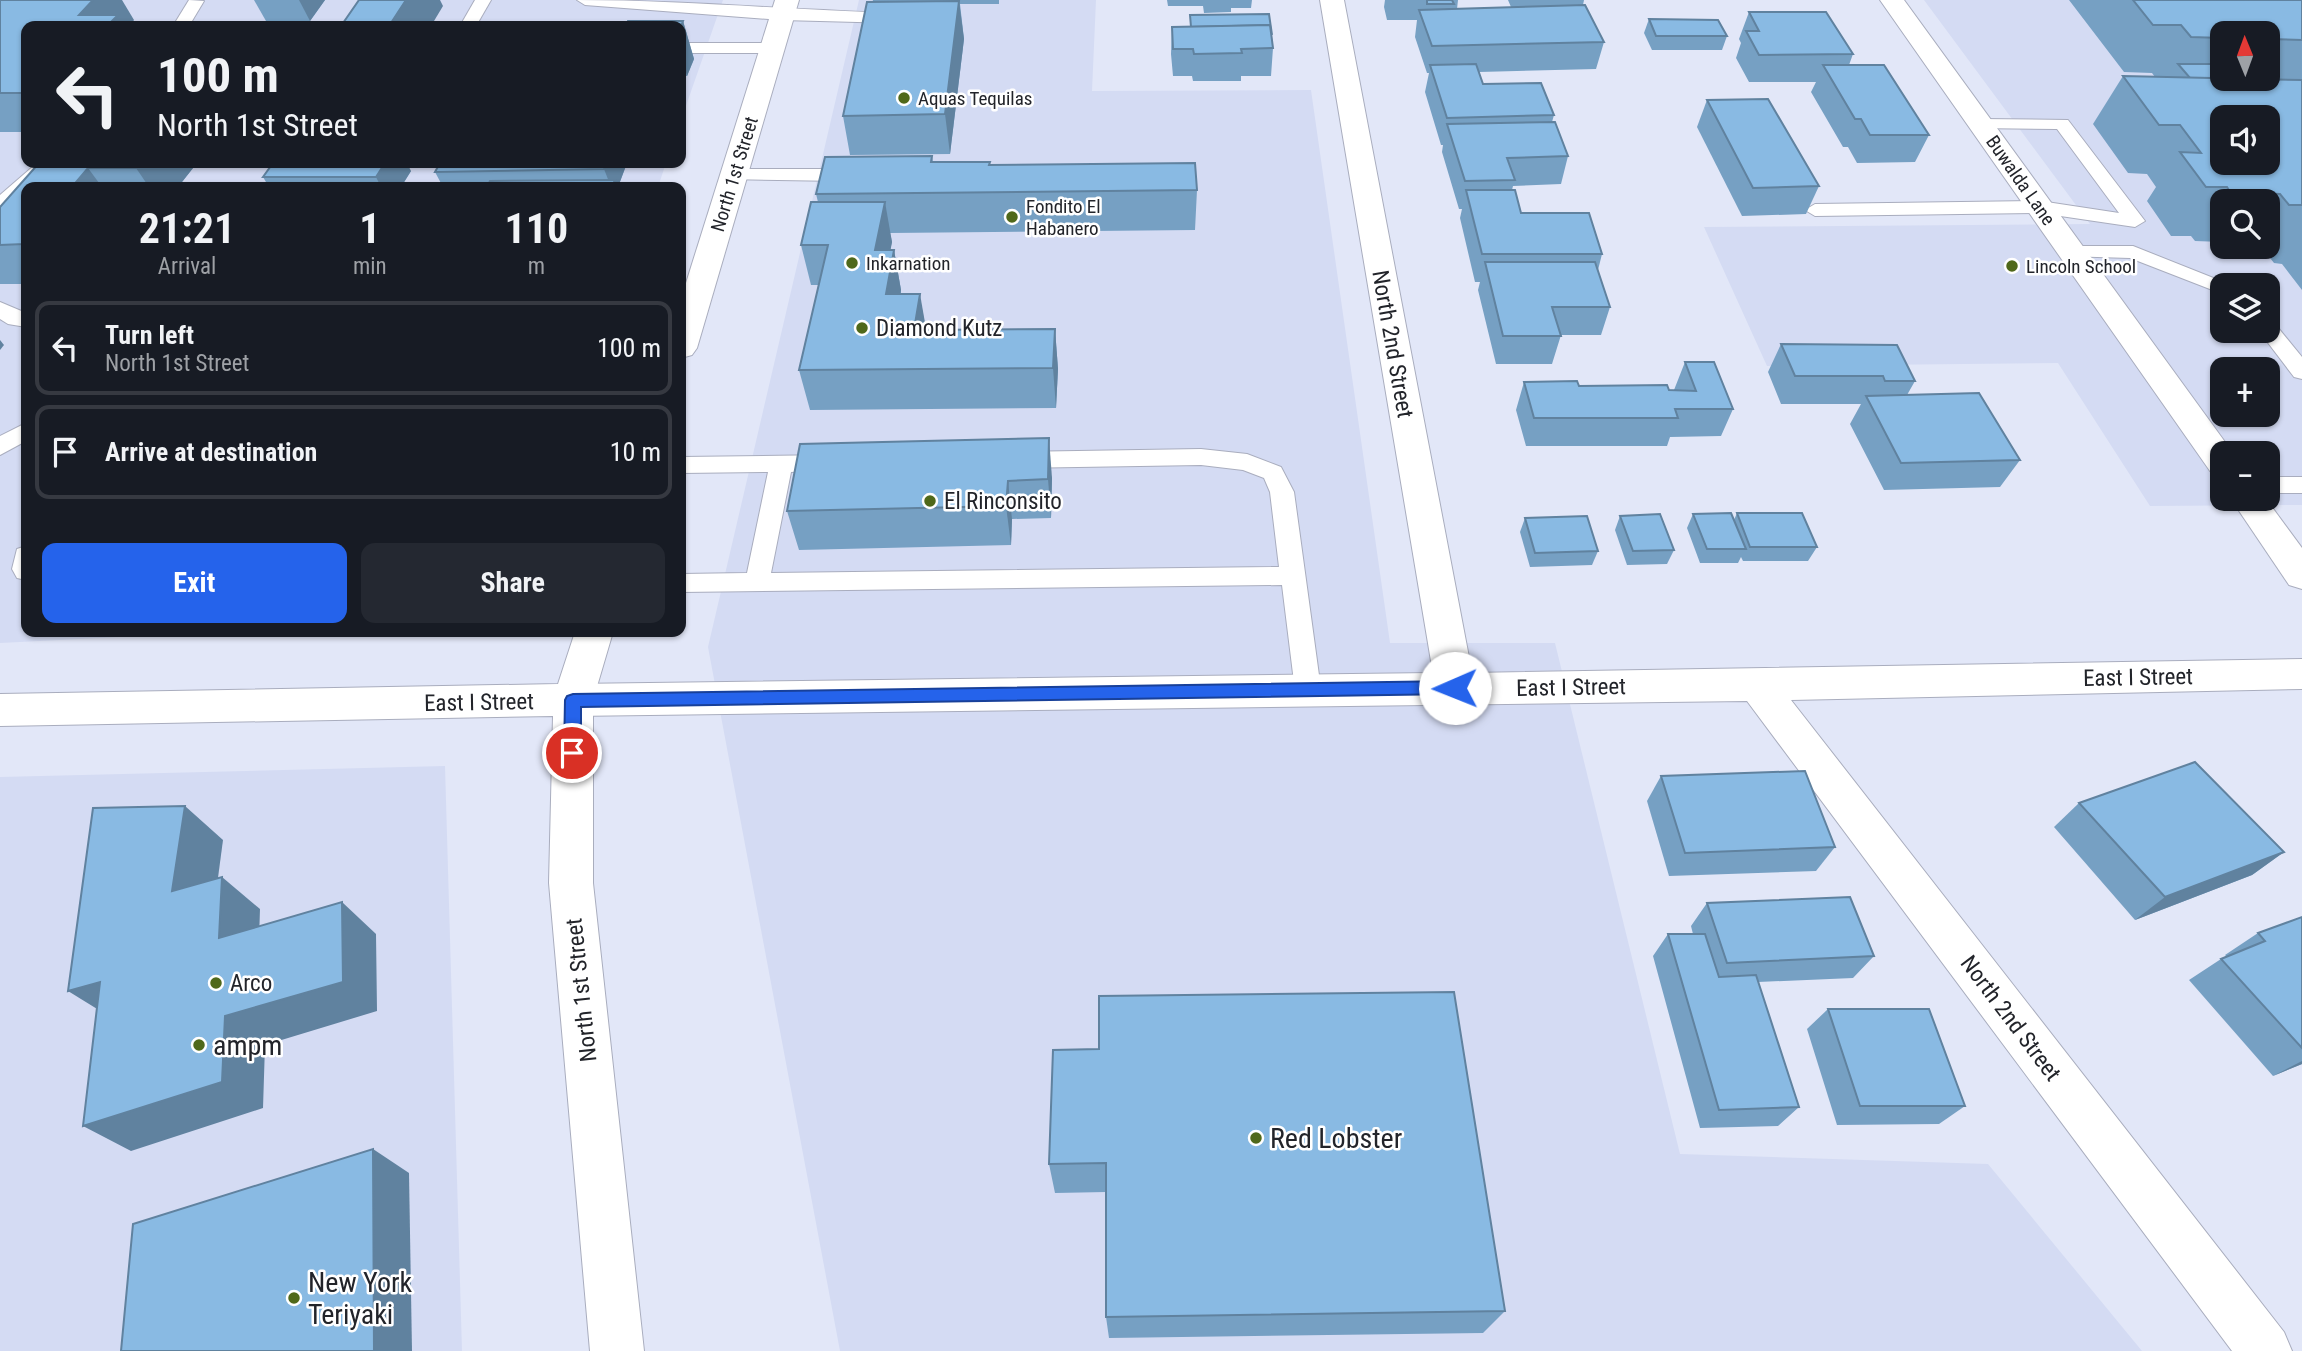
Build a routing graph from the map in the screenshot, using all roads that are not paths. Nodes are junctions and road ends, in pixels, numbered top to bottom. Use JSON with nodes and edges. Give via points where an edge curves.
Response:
{"nodes":[{"id":1,"x":483,"y":0,"type":"edge"},
{"id":2,"x":585,"y":0,"type":"edge"},
{"id":3,"x":1332,"y":0,"type":"edge"},
{"id":4,"x":1892,"y":0,"type":"edge"},
{"id":5,"x":197,"y":1,"type":"edge"},
{"id":6,"x":785,"y":8,"type":"edge"},
{"id":7,"x":895,"y":18,"type":"edge"},
{"id":8,"x":184,"y":21,"type":"edge"},
{"id":9,"x":471,"y":21,"type":"edge"},
{"id":10,"x":686,"y":48,"type":"edge"},
{"id":11,"x":773,"y":48,"type":"junction"},
{"id":12,"x":1980,"y":124,"type":"junction"},
{"id":13,"x":42,"y":168,"type":"edge"},
{"id":14,"x":733,"y":175,"type":"junction"},
{"id":15,"x":841,"y":175,"type":"edge"},
{"id":16,"x":24,"y":182,"type":"edge"},
{"id":17,"x":21,"y":185,"type":"edge"},
{"id":18,"x":0,"y":206,"type":"edge"},
{"id":19,"x":2040,"y":208,"type":"junction"},
{"id":20,"x":1815,"y":210,"type":"edge"},
{"id":21,"x":2071,"y":252,"type":"junction"},
{"id":22,"x":2210,"y":282,"type":"edge"},
{"id":23,"x":0,"y":309,"type":"edge"},
{"id":24,"x":21,"y":319,"type":"edge"},
{"id":25,"x":686,"y":325,"type":"edge"},
{"id":26,"x":2279,"y":343,"type":"edge"},
{"id":27,"x":2302,"y":372,"type":"edge"},
{"id":28,"x":21,"y":434,"type":"edge"},
{"id":29,"x":0,"y":447,"type":"edge"},
{"id":30,"x":2210,"y":447,"type":"edge"},
{"id":31,"x":991,"y":460,"type":"edge"},
{"id":32,"x":851,"y":463,"type":"edge"},
{"id":33,"x":781,"y":464,"type":"junction"},
{"id":34,"x":686,"y":465,"type":"edge"},
{"id":35,"x":2280,"y":485,"type":"edge"},
{"id":36,"x":2302,"y":485,"type":"edge"},
{"id":37,"x":2257,"y":511,"type":"edge"},
{"id":38,"x":2302,"y":575,"type":"edge"},
{"id":39,"x":1293,"y":576,"type":"junction"},
{"id":40,"x":757,"y":582,"type":"junction"},
{"id":41,"x":686,"y":583,"type":"edge"},
{"id":42,"x":592,"y":637,"type":"edge"},
{"id":43,"x":2298,"y":677,"type":"edge"},
{"id":44,"x":1757,"y":685,"type":"junction"},
{"id":45,"x":1455,"y":688,"type":"junction"},
{"id":46,"x":1308,"y":690,"type":"junction"},
{"id":47,"x":573,"y":700,"type":"junction"},
{"id":48,"x":0,"y":710,"type":"edge"},
{"id":49,"x":617,"y":1351,"type":"edge"},
{"id":50,"x":2265,"y":1351,"type":"edge"}],
"edges":[{"from":1,"to":9,"type":"lane"},
{"from":2,"to":6,"type":"lane"},
{"from":3,"to":45,"type":"street","name":"North 2nd Street"},
{"from":4,"to":12,"type":"street","name":"Buwalda Lane"},
{"from":5,"to":8,"type":"lane"},
{"from":6,"to":7,"type":"lane"},
{"from":6,"to":11,"type":"street","name":"North 1st Street"},
{"from":10,"to":11,"type":"lane"},
{"from":11,"to":14,"type":"street","name":"North 1st Street"},
{"from":12,"to":19,"type":"street","name":"Buwalda Lane"},
{"from":12,"to":19,"type":"lane","via":[[2062,124],[2135,221]]},
{"from":13,"to":16,"type":"lane"},
{"from":14,"to":15,"type":"lane"},
{"from":14,"to":25,"type":"street","name":"North 1st Street"},
{"from":17,"to":18,"type":"lane"},
{"from":19,"to":20,"type":"lane"},
{"from":19,"to":21,"type":"street","name":"Buwalda Lane"},
{"from":21,"to":22,"type":"lane","via":[[2133,252]]},
{"from":21,"to":30,"type":"street","name":"Buwalda Lane"},
{"from":23,"to":24,"type":"lane"},
{"from":26,"to":27,"type":"lane"},
{"from":28,"to":29,"type":"lane"},
{"from":31,"to":39,"type":"lane","via":[[1201,457],[1247,462],[1273,473],[1282,492]]},
{"from":32,"to":33,"type":"lane"},
{"from":33,"to":34,"type":"lane"},
{"from":33,"to":40,"type":"lane"},
{"from":35,"to":36,"type":"lane"},
{"from":37,"to":38,"type":"street"},
{"from":39,"to":40,"type":"lane"},
{"from":39,"to":46,"type":"lane"},
{"from":40,"to":41,"type":"lane"},
{"from":42,"to":47,"type":"street","name":"North 1st Street"},
{"from":43,"to":44,"type":"street","name":"East I Street"},
{"from":44,"to":45,"type":"street","name":"East I Street"},
{"from":44,"to":50,"type":"street","name":"North 2nd Street"},
{"from":45,"to":46,"type":"street","name":"East I Street"},
{"from":46,"to":47,"type":"street","name":"East I Street"},
{"from":47,"to":48,"type":"street","name":"East I Street"},
{"from":47,"to":49,"type":"street","name":"North 1st Street","via":[[571,883]]}]}
